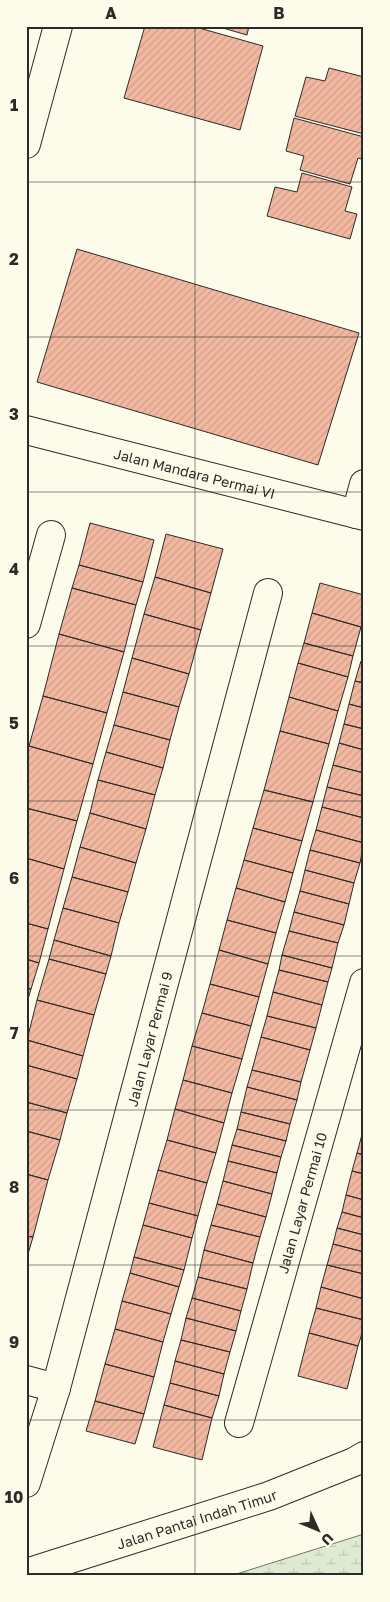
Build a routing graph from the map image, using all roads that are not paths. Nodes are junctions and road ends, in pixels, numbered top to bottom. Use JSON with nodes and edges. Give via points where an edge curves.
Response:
{"nodes":[{"id":1,"x":58,"y":26,"type":"edge"},
{"id":2,"x":26,"y":144,"type":"edge"},
{"id":3,"x":26,"y":430,"type":"edge"},
{"id":4,"x":364,"y":484,"type":"edge"},
{"id":5,"x":360,"y":515,"type":"edge"},
{"id":6,"x":51,"y":535,"type":"dead end"},
{"id":7,"x":268,"y":594,"type":"dead end"},
{"id":8,"x":26,"y":624,"type":"edge"},
{"id":9,"x":364,"y":983,"type":"edge"},
{"id":10,"x":26,"y":1380,"type":"edge"},
{"id":11,"x":56,"y":1388,"type":"junction"},
{"id":12,"x":239,"y":1423,"type":"dead end"},
{"id":13,"x":364,"y":1456,"type":"edge"},
{"id":14,"x":26,"y":1483,"type":"edge"},
{"id":15,"x":26,"y":1573,"type":"edge"}],
"edges":[{"from":1,"to":2,"type":"street"},
{"from":3,"to":5,"type":"street","name":"Jalan Mandara Permai VI"},
{"from":4,"to":5,"type":"street"},
{"from":6,"to":8,"type":"street"},
{"from":7,"to":11,"type":"street","name":"Jalan Layar Permai 9"},
{"from":9,"to":12,"type":"street","name":"Jalan Layar Permai 10"},
{"from":10,"to":11,"type":"street"},
{"from":11,"to":14,"type":"street","name":"Jalan Layar Permai 9"},
{"from":13,"to":15,"type":"street","name":"Jalan Pantai Indah Timur","via":[[270,1496]]}]}
